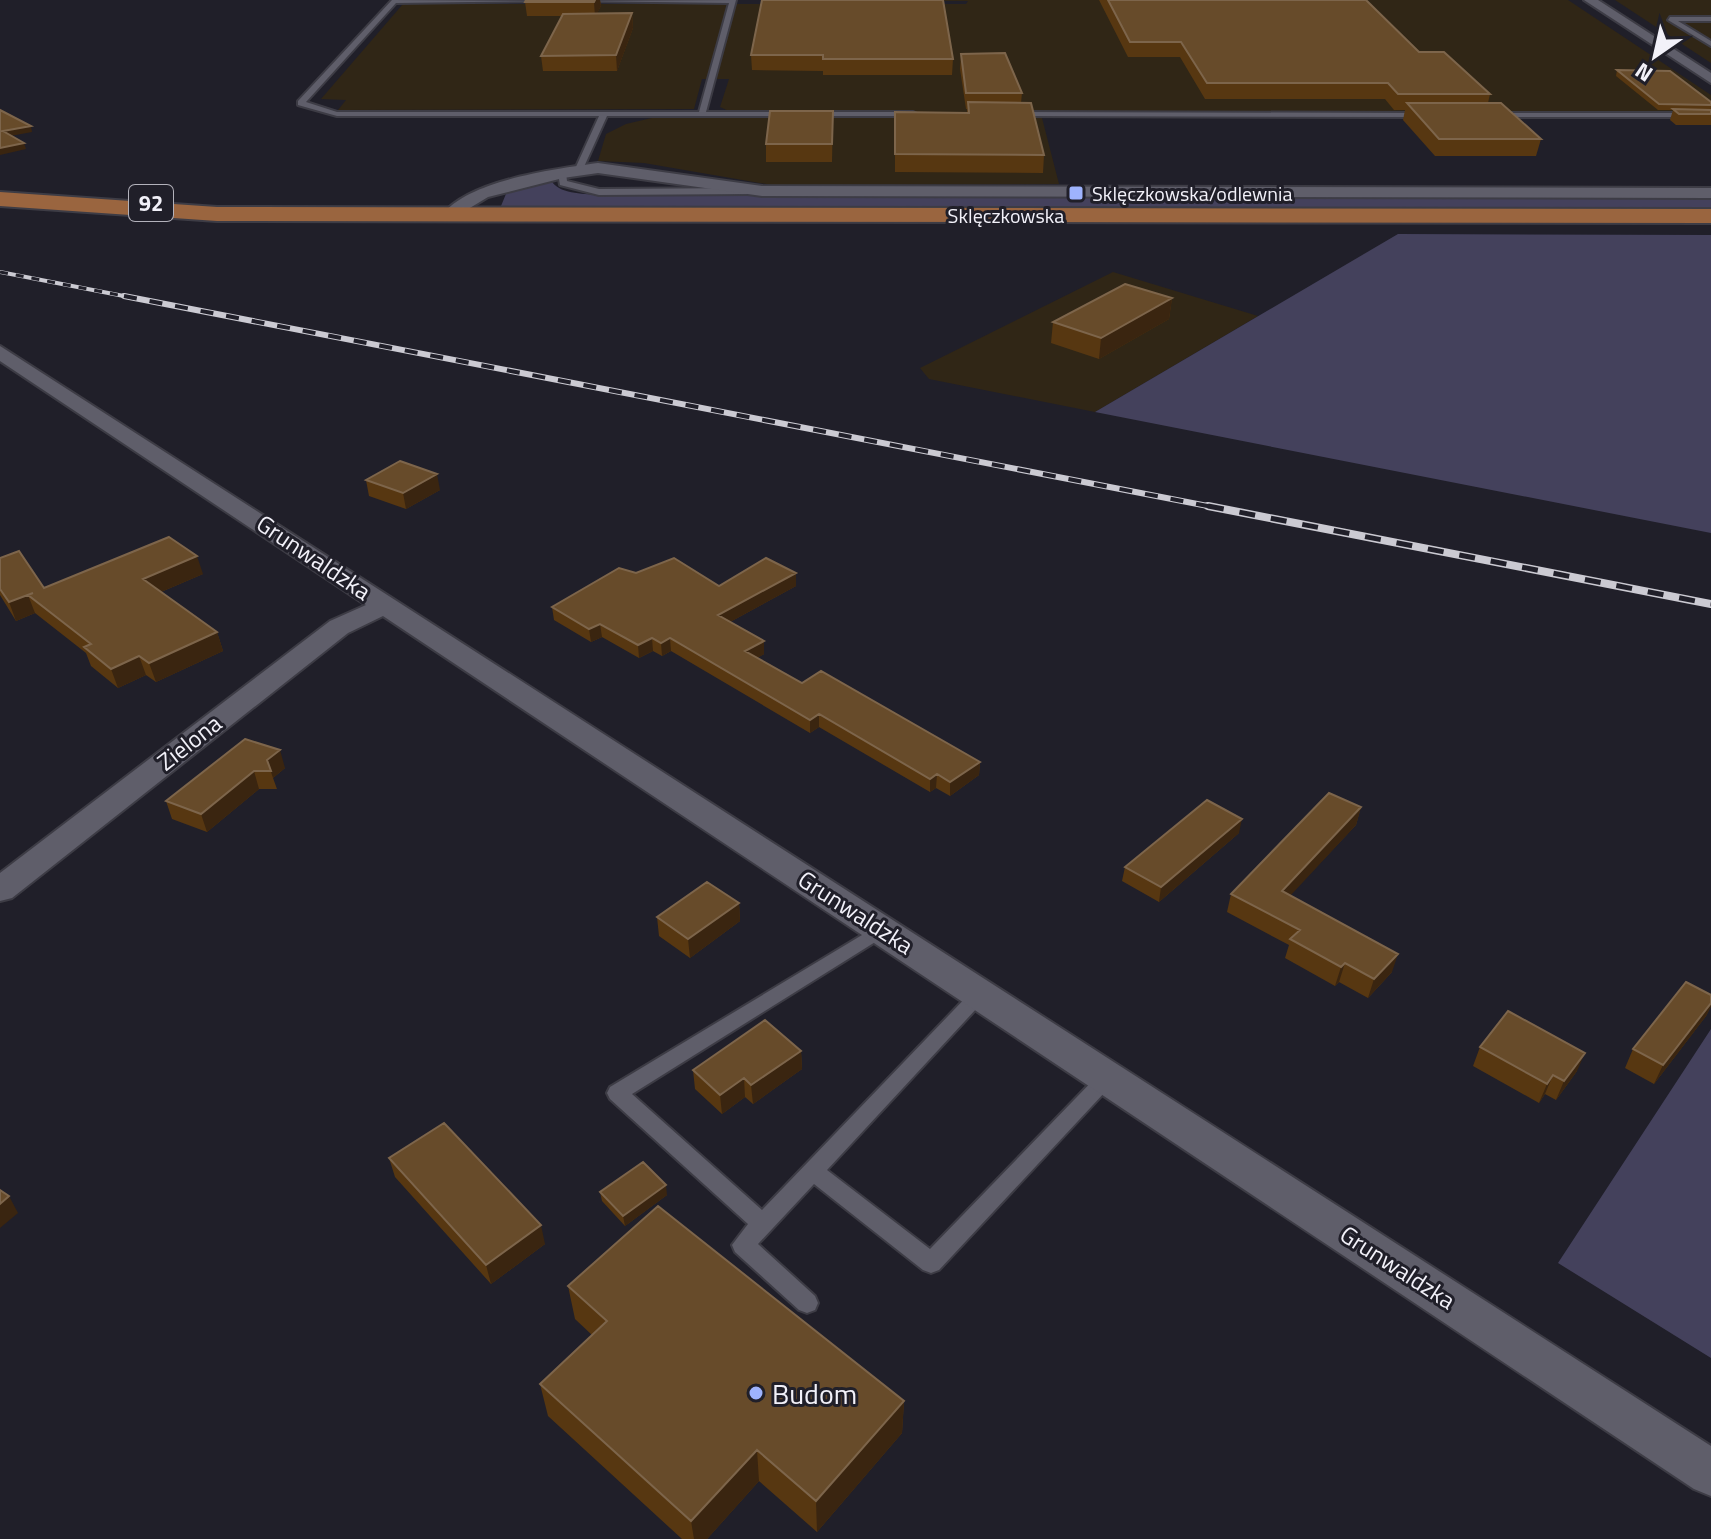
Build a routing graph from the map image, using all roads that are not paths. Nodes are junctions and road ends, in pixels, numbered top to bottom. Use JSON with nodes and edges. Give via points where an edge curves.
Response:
{"nodes":[{"id":1,"x":395,"y":0,"type":"edge"},
{"id":2,"x":733,"y":0,"type":"edge"},
{"id":3,"x":1590,"y":0,"type":"edge"},
{"id":4,"x":549,"y":1,"type":"edge"},
{"id":5,"x":564,"y":1,"type":"edge"},
{"id":6,"x":1711,"y":19,"type":"edge"},
{"id":7,"x":1711,"y":44,"type":"edge"},
{"id":8,"x":1711,"y":79,"type":"edge"},
{"id":9,"x":604,"y":114,"type":"junction"},
{"id":10,"x":702,"y":114,"type":"junction"},
{"id":11,"x":930,"y":114,"type":"edge"},
{"id":12,"x":1008,"y":114,"type":"edge"},
{"id":13,"x":1432,"y":115,"type":"edge"},
{"id":14,"x":1477,"y":115,"type":"edge"},
{"id":15,"x":1711,"y":115,"type":"edge"},
{"id":16,"x":579,"y":169,"type":"junction"},
{"id":17,"x":562,"y":173,"type":"junction"},
{"id":18,"x":0,"y":191,"type":"edge"},
{"id":19,"x":762,"y":191,"type":"junction"},
{"id":20,"x":1711,"y":193,"type":"edge"},
{"id":21,"x":0,"y":199,"type":"edge"},
{"id":22,"x":302,"y":213,"type":"junction"},
{"id":23,"x":450,"y":215,"type":"junction"},
{"id":24,"x":1711,"y":216,"type":"edge"},
{"id":25,"x":0,"y":352,"type":"edge"},
{"id":26,"x":386,"y":605,"type":"junction"},
{"id":27,"x":0,"y":890,"type":"edge"},
{"id":28,"x":882,"y":929,"type":"junction"},
{"id":29,"x":981,"y":994,"type":"junction"},
{"id":30,"x":1109,"y":1077,"type":"junction"},
{"id":31,"x":813,"y":1171,"type":"junction"},
{"id":32,"x":763,"y":1224,"type":"junction"},
{"id":33,"x":807,"y":1303,"type":"dead end"},
{"id":34,"x":1711,"y":1473,"type":"edge"}],
"edges":[{"from":1,"to":4,"type":"lane"},
{"from":1,"to":9,"type":"lane","via":[[301,103],[337,114]]},
{"from":2,"to":5,"type":"lane"},
{"from":2,"to":10,"type":"lane"},
{"from":3,"to":8,"type":"street"},
{"from":6,"to":7,"type":"lane","via":[[1670,19]]},
{"from":9,"to":10,"type":"lane"},
{"from":9,"to":16,"type":"lane"},
{"from":10,"to":11,"type":"lane"},
{"from":12,"to":13,"type":"lane"},
{"from":14,"to":15,"type":"lane"},
{"from":16,"to":17,"type":"street"},
{"from":16,"to":19,"type":"street","via":[[622,169]]},
{"from":17,"to":19,"type":"lane","via":[[563,183],[599,192]]},
{"from":17,"to":23,"type":"street","via":[[482,194]]},
{"from":18,"to":22,"type":"main road","name":"Sklęczkowska","number":"92"},
{"from":19,"to":20,"type":"street"},
{"from":21,"to":22,"type":"main road","name":"Sklęczkowska","number":"92","via":[[163,212]]},
{"from":22,"to":23,"type":"main road","name":"Sklęczkowska","number":"92"},
{"from":23,"to":24,"type":"main road","name":"Sklęczkowska","number":"92"},
{"from":25,"to":26,"type":"street","name":"Grunwaldzka"},
{"from":26,"to":27,"type":"street","name":"Zielona","via":[[339,627]]},
{"from":26,"to":28,"type":"street","name":"Grunwaldzka"},
{"from":28,"to":29,"type":"street","name":"Grunwaldzka"},
{"from":28,"to":32,"type":"lane","via":[[617,1093]]},
{"from":29,"to":30,"type":"street","name":"Grunwaldzka"},
{"from":29,"to":31,"type":"lane"},
{"from":30,"to":31,"type":"lane","via":[[931,1263]]},
{"from":30,"to":34,"type":"street","name":"Grunwaldzka"},
{"from":31,"to":32,"type":"lane"},
{"from":32,"to":33,"type":"lane","via":[[743,1245]]}]}
